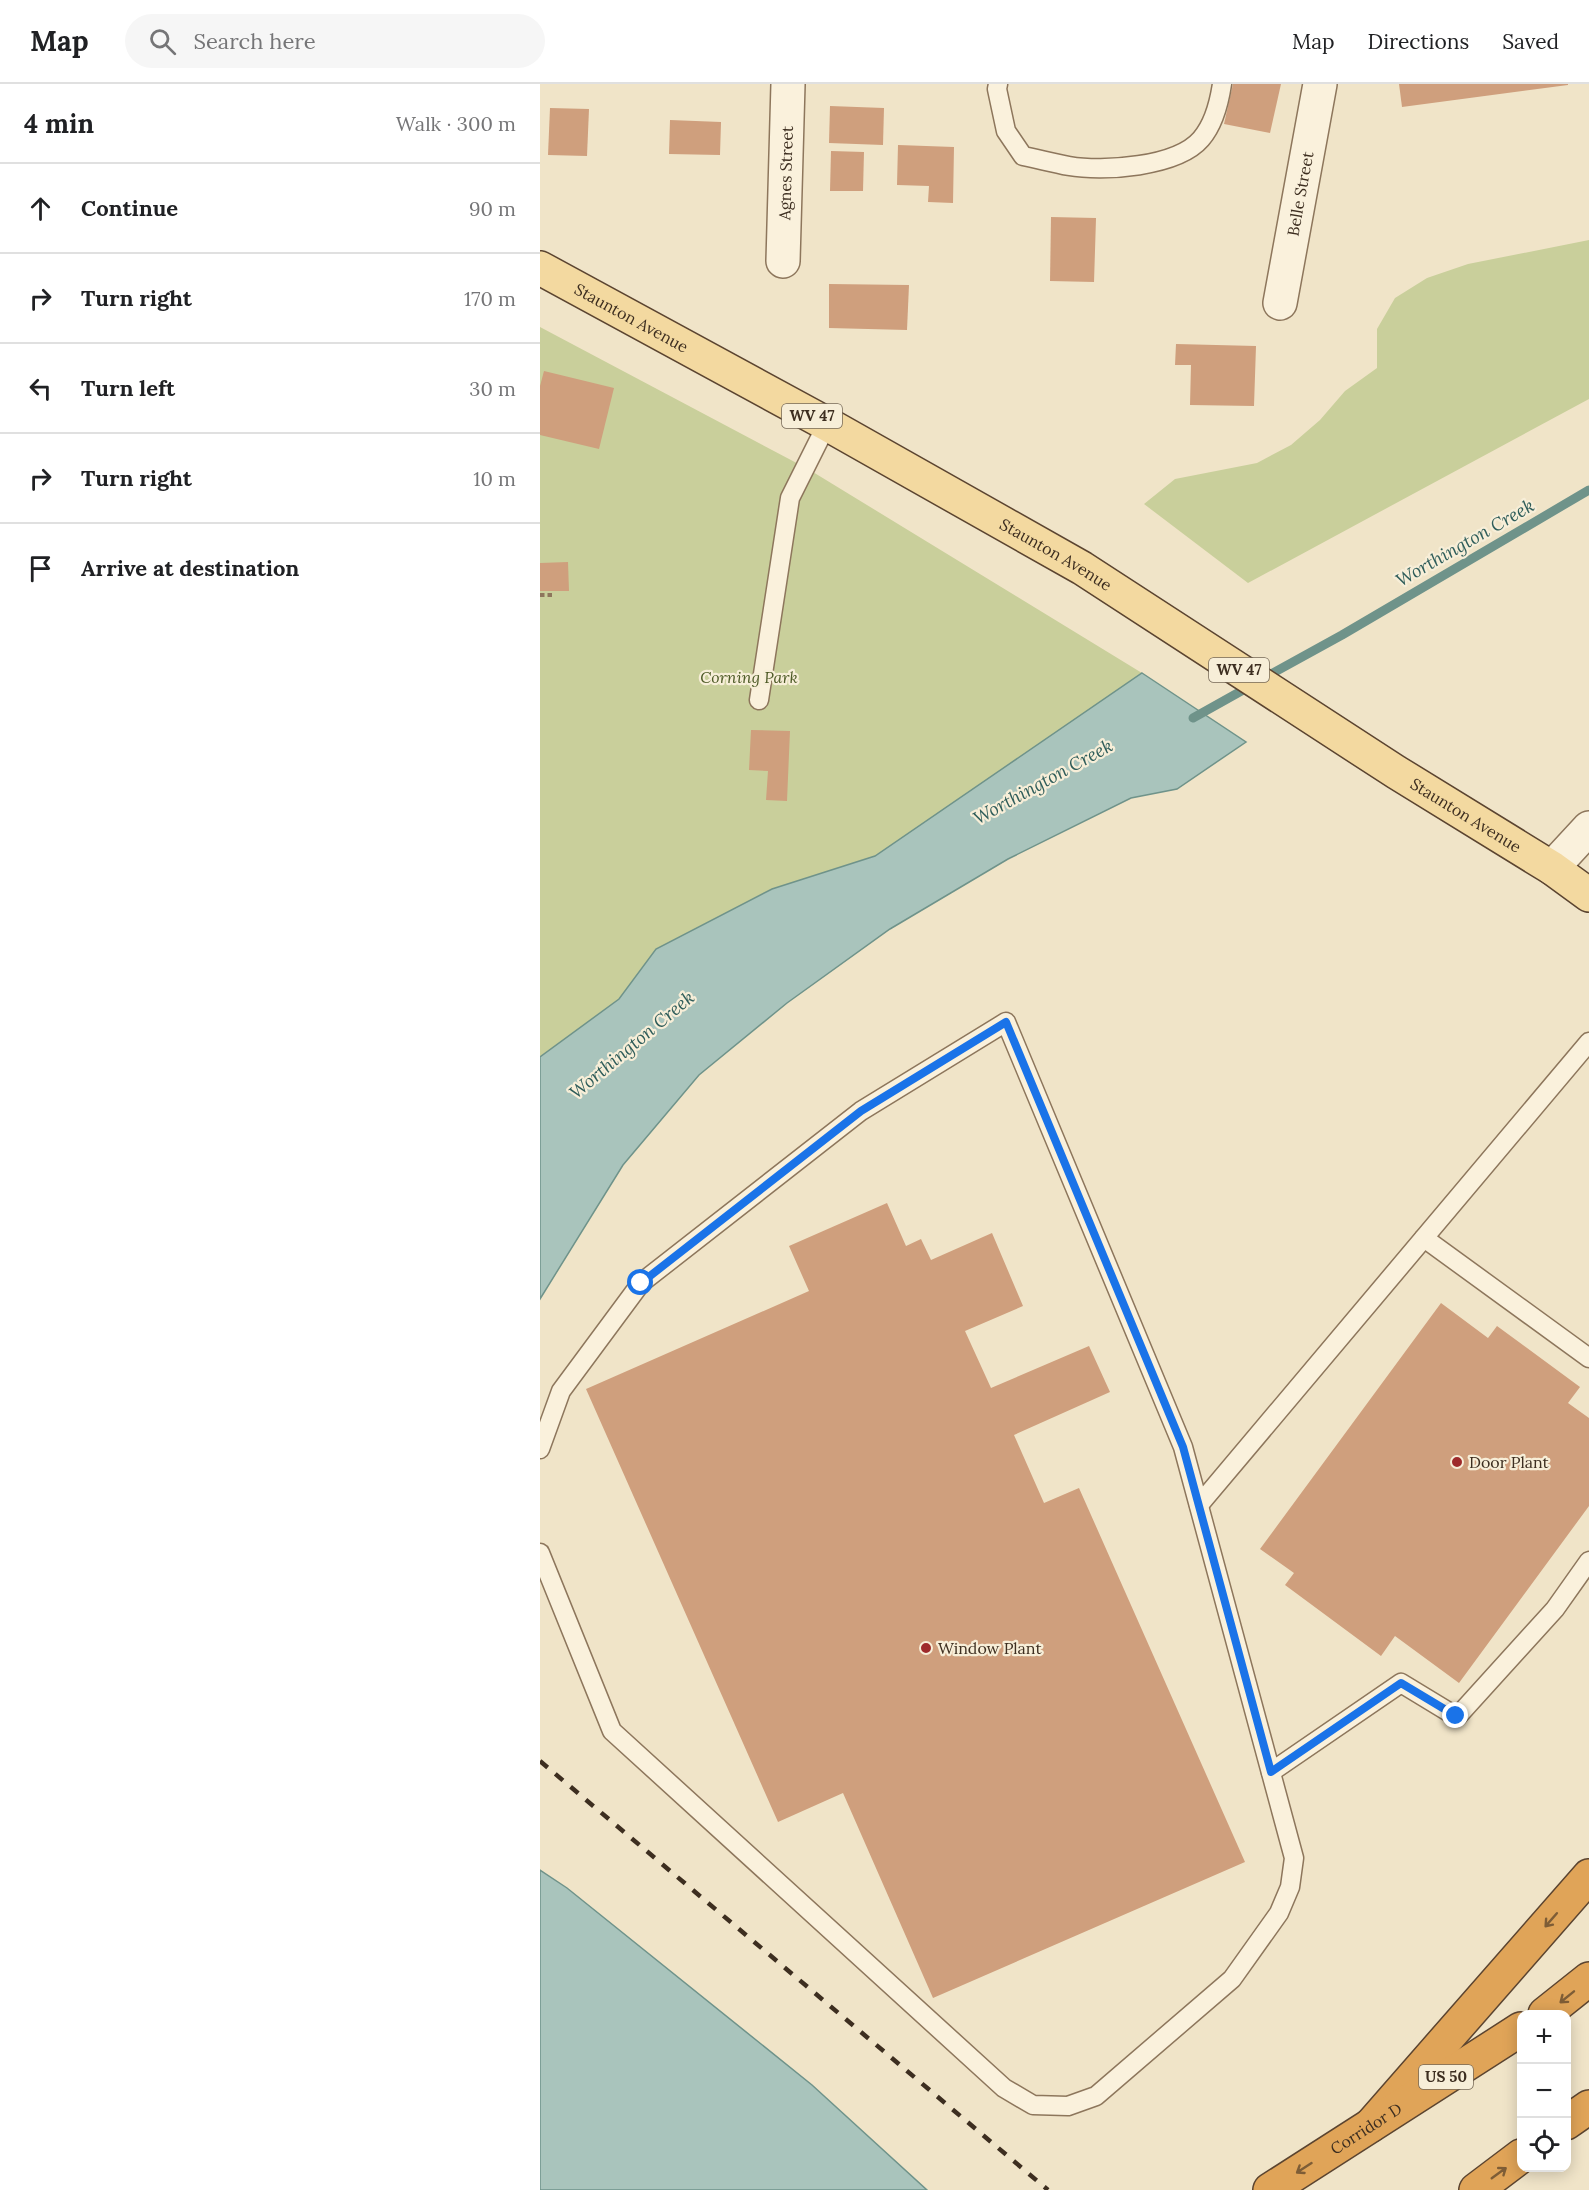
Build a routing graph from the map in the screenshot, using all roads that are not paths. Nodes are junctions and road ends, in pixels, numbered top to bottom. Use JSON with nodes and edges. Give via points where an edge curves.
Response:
{"nodes":[{"id":1,"x":788,"y":84,"type":"edge"},
{"id":2,"x":998,"y":84,"type":"edge"},
{"id":3,"x":1222,"y":84,"type":"edge"},
{"id":4,"x":1320,"y":84,"type":"edge"},
{"id":5,"x":783,"y":261,"type":"dead end"},
{"id":6,"x":540,"y":268,"type":"edge"},
{"id":7,"x":1280,"y":303,"type":"dead end"},
{"id":8,"x":827,"y":424,"type":"junction"},
{"id":9,"x":759,"y":700,"type":"dead end"},
{"id":10,"x":1589,"y":828,"type":"edge"},
{"id":11,"x":1552,"y":868,"type":"junction"},
{"id":12,"x":1589,"y":895,"type":"edge"},
{"id":13,"x":1589,"y":1042,"type":"edge"},
{"id":14,"x":1424,"y":1238,"type":"junction"},
{"id":15,"x":1589,"y":1358,"type":"edge"},
{"id":16,"x":540,"y":1449,"type":"edge"},
{"id":17,"x":1199,"y":1505,"type":"junction"},
{"id":18,"x":540,"y":1553,"type":"edge"},
{"id":19,"x":1589,"y":1561,"type":"edge"},
{"id":20,"x":1271,"y":1772,"type":"junction"},
{"id":21,"x":1589,"y":1876,"type":"edge"},
{"id":22,"x":1589,"y":1978,"type":"edge"},
{"id":23,"x":1550,"y":2010,"type":"edge"},
{"id":24,"x":1517,"y":2032,"type":"edge"},
{"id":25,"x":1589,"y":2107,"type":"edge"},
{"id":26,"x":1571,"y":2120,"type":"edge"},
{"id":27,"x":1371,"y":2125,"type":"junction"},
{"id":28,"x":1517,"y":2159,"type":"edge"},
{"id":29,"x":1270,"y":2190,"type":"edge"},
{"id":30,"x":1476,"y":2190,"type":"edge"}],
"edges":[{"from":1,"to":5,"type":"street","name":"Agnes Street"},
{"from":2,"to":3,"type":"lane","via":[[1006,131],[1023,156],[1071,166],[1124,167],[1176,157],[1200,140],[1219,108]]},
{"from":4,"to":7,"type":"street","name":"Belle Street"},
{"from":6,"to":8,"type":"main road","name":"Staunton Avenue","number":"WV 47"},
{"from":8,"to":9,"type":"lane","via":[[790,498]]},
{"from":8,"to":11,"type":"main road","name":"Staunton Avenue","number":"WV 47","via":[[1082,568],[1396,772]]},
{"from":10,"to":11,"type":"street"},
{"from":11,"to":12,"type":"main road","name":"Staunton Avenue","number":"WV 47"},
{"from":13,"to":14,"type":"lane"},
{"from":14,"to":15,"type":"lane"},
{"from":14,"to":17,"type":"lane"},
{"from":16,"to":17,"type":"lane","via":[[561,1391],[641,1283],[861,1111],[1006,1022],[1183,1447]]},
{"from":17,"to":20,"type":"lane"},
{"from":18,"to":20,"type":"lane","via":[[612,1731],[1004,2088],[1033,2105],[1068,2106],[1096,2096],[1232,1979],[1279,1913],[1290,1887],[1294,1858]]},
{"from":19,"to":20,"type":"lane","via":[[1555,1609],[1456,1716],[1401,1683]]},
{"from":21,"to":27,"type":"highway","one_way":true},
{"from":22,"to":23,"type":"highway","one_way":true},
{"from":24,"to":27,"type":"highway","name":"Corridor D","number":"US 50"},
{"from":25,"to":26,"type":"highway"},
{"from":27,"to":29,"type":"highway","name":"Corridor D","number":"US 50","one_way":true},
{"from":30,"to":28,"type":"highway","one_way":true}]}
